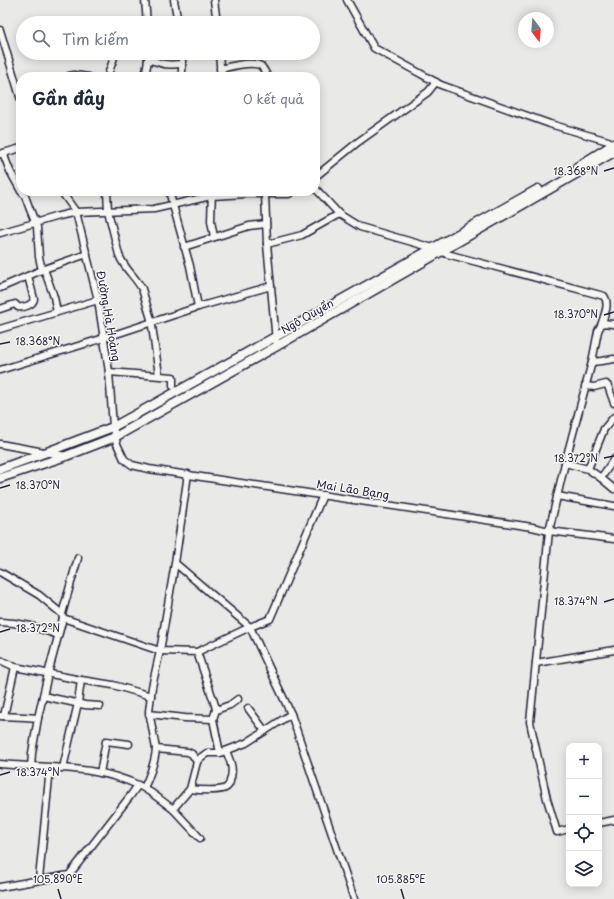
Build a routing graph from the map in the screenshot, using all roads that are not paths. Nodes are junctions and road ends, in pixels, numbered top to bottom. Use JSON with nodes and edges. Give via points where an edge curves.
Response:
{"nodes":[{"id":1,"x":145,"y":0,"type":"edge"},
{"id":2,"x":174,"y":0,"type":"edge"},
{"id":3,"x":214,"y":0,"type":"edge"},
{"id":4,"x":347,"y":0,"type":"edge"},
{"id":5,"x":146,"y":16,"type":"edge"},
{"id":6,"x":177,"y":16,"type":"edge"},
{"id":7,"x":216,"y":16,"type":"edge"},
{"id":8,"x":0,"y":30,"type":"edge"},
{"id":9,"x":113,"y":60,"type":"edge"},
{"id":10,"x":148,"y":60,"type":"joint"},
{"id":11,"x":182,"y":60,"type":"edge"},
{"id":12,"x":219,"y":60,"type":"edge"},
{"id":13,"x":182,"y":64,"type":"junction"},
{"id":14,"x":220,"y":69,"type":"joint"},
{"id":15,"x":109,"y":72,"type":"edge"},
{"id":16,"x":146,"y":72,"type":"edge"},
{"id":17,"x":182,"y":72,"type":"edge"},
{"id":18,"x":264,"y":72,"type":"edge"},
{"id":19,"x":16,"y":81,"type":"edge"},
{"id":20,"x":436,"y":82,"type":"junction"},
{"id":21,"x":614,"y":144,"type":"edge"},
{"id":22,"x":16,"y":149,"type":"edge"},
{"id":23,"x":614,"y":152,"type":"edge"},
{"id":24,"x":2,"y":153,"type":"edge"},
{"id":25,"x":320,"y":173,"type":"edge"},
{"id":26,"x":16,"y":182,"type":"edge"},
{"id":27,"x":320,"y":193,"type":"edge"},
{"id":28,"x":24,"y":196,"type":"edge"},
{"id":29,"x":65,"y":196,"type":"edge"},
{"id":30,"x":107,"y":196,"type":"edge"},
{"id":31,"x":170,"y":196,"type":"edge"},
{"id":32,"x":203,"y":196,"type":"edge"},
{"id":33,"x":211,"y":196,"type":"edge"},
{"id":34,"x":265,"y":196,"type":"edge"},
{"id":35,"x":172,"y":204,"type":"junction"},
{"id":36,"x":108,"y":211,"type":"junction"},
{"id":37,"x":76,"y":212,"type":"junction"},
{"id":38,"x":339,"y":214,"type":"junction"},
{"id":39,"x":35,"y":222,"type":"junction"},
{"id":40,"x":266,"y":224,"type":"junction"},
{"id":41,"x":0,"y":233,"type":"edge"},
{"id":42,"x":214,"y":237,"type":"junction"},
{"id":43,"x":267,"y":244,"type":"junction"},
{"id":44,"x":184,"y":247,"type":"junction"},
{"id":45,"x":433,"y":248,"type":"junction"},
{"id":46,"x":441,"y":252,"type":"junction"},
{"id":47,"x":87,"y":254,"type":"junction"},
{"id":48,"x":43,"y":269,"type":"junction"},
{"id":49,"x":28,"y":276,"type":"junction"},
{"id":50,"x":271,"y":286,"type":"junction"},
{"id":51,"x":0,"y":288,"type":"edge"},
{"id":52,"x":98,"y":300,"type":"junction"},
{"id":53,"x":198,"y":307,"type":"junction"},
{"id":54,"x":0,"y":309,"type":"edge"},
{"id":55,"x":57,"y":312,"type":"junction"},
{"id":56,"x":151,"y":322,"type":"junction"},
{"id":57,"x":602,"y":323,"type":"junction"},
{"id":58,"x":614,"y":324,"type":"edge"},
{"id":59,"x":0,"y":329,"type":"edge"},
{"id":60,"x":275,"y":337,"type":"junction"},
{"id":61,"x":104,"y":338,"type":"junction"},
{"id":62,"x":277,"y":346,"type":"junction"},
{"id":63,"x":614,"y":359,"type":"edge"},
{"id":64,"x":592,"y":362,"type":"junction"},
{"id":65,"x":0,"y":370,"type":"edge"},
{"id":66,"x":109,"y":372,"type":"junction"},
{"id":67,"x":159,"y":376,"type":"junction"},
{"id":68,"x":173,"y":386,"type":"dead end"},
{"id":69,"x":585,"y":386,"type":"junction"},
{"id":70,"x":614,"y":403,"type":"edge"},
{"id":71,"x":614,"y":417,"type":"edge"},
{"id":72,"x":113,"y":427,"type":"junction"},
{"id":73,"x":115,"y":437,"type":"junction"},
{"id":74,"x":0,"y":444,"type":"edge"},
{"id":75,"x":48,"y":452,"type":"junction"},
{"id":76,"x":66,"y":456,"type":"junction"},
{"id":77,"x":614,"y":459,"type":"edge"},
{"id":78,"x":564,"y":464,"type":"junction"},
{"id":79,"x":0,"y":469,"type":"edge"},
{"id":80,"x":588,"y":469,"type":"junction"},
{"id":81,"x":188,"y":474,"type":"junction"},
{"id":82,"x":0,"y":478,"type":"edge"},
{"id":83,"x":601,"y":478,"type":"junction"},
{"id":84,"x":614,"y":489,"type":"edge"},
{"id":85,"x":323,"y":495,"type":"junction"},
{"id":86,"x":557,"y":496,"type":"junction"},
{"id":87,"x":614,"y":506,"type":"edge"},
{"id":88,"x":549,"y":531,"type":"junction"},
{"id":89,"x":614,"y":540,"type":"edge"},
{"id":90,"x":78,"y":558,"type":"dead end"},
{"id":91,"x":175,"y":563,"type":"junction"},
{"id":92,"x":0,"y":572,"type":"edge"},
{"id":93,"x":63,"y":616,"type":"junction"},
{"id":94,"x":0,"y":622,"type":"edge"},
{"id":95,"x":250,"y":627,"type":"junction"},
{"id":96,"x":58,"y":636,"type":"junction"},
{"id":97,"x":614,"y":650,"type":"edge"},
{"id":98,"x":160,"y":651,"type":"junction"},
{"id":99,"x":197,"y":652,"type":"junction"},
{"id":100,"x":0,"y":660,"type":"edge"},
{"id":101,"x":536,"y":663,"type":"junction"},
{"id":102,"x":15,"y":667,"type":"junction"},
{"id":103,"x":48,"y":674,"type":"junction"},
{"id":104,"x":81,"y":680,"type":"junction"},
{"id":105,"x":43,"y":696,"type":"junction"},
{"id":106,"x":151,"y":696,"type":"junction"},
{"id":107,"x":238,"y":699,"type":"dead end"},
{"id":108,"x":78,"y":703,"type":"junction"},
{"id":109,"x":100,"y":706,"type":"dead end"},
{"id":110,"x":248,"y":708,"type":"dead end"},
{"id":111,"x":216,"y":710,"type":"junction"},
{"id":112,"x":149,"y":714,"type":"junction"},
{"id":113,"x":291,"y":714,"type":"junction"},
{"id":114,"x":2,"y":716,"type":"edge"},
{"id":115,"x":38,"y":718,"type":"junction"},
{"id":116,"x":213,"y":719,"type":"junction"},
{"id":117,"x":266,"y":731,"type":"junction"},
{"id":118,"x":129,"y":744,"type":"dead end"},
{"id":119,"x":156,"y":749,"type":"junction"},
{"id":120,"x":223,"y":752,"type":"junction"},
{"id":121,"x":197,"y":762,"type":"junction"},
{"id":122,"x":0,"y":764,"type":"edge"},
{"id":123,"x":30,"y":767,"type":"junction"},
{"id":124,"x":50,"y":768,"type":"junction"},
{"id":125,"x":64,"y":768,"type":"junction"},
{"id":126,"x":100,"y":773,"type":"junction"},
{"id":127,"x":141,"y":786,"type":"junction"},
{"id":128,"x":190,"y":789,"type":"junction"},
{"id":129,"x":173,"y":809,"type":"junction"},
{"id":130,"x":614,"y":820,"type":"edge"},
{"id":131,"x":602,"y":822,"type":"edge"},
{"id":132,"x":566,"y":830,"type":"edge"},
{"id":133,"x":200,"y":838,"type":"dead end"},
{"id":134,"x":38,"y":879,"type":"junction"},
{"id":135,"x":0,"y":887,"type":"edge"},
{"id":136,"x":354,"y":899,"type":"edge"}],
"edges":[{"from":1,"to":5,"type":"street"},
{"from":2,"to":6,"type":"street"},
{"from":3,"to":7,"type":"street"},
{"from":4,"to":20,"type":"street","via":[[374,48]]},
{"from":8,"to":19,"type":"street"},
{"from":9,"to":15,"type":"street"},
{"from":10,"to":13,"type":"street"},
{"from":10,"to":16,"type":"street"},
{"from":11,"to":13,"type":"street"},
{"from":12,"to":14,"type":"street"},
{"from":13,"to":17,"type":"street"},
{"from":14,"to":18,"type":"street","via":[[256,64]]},
{"from":20,"to":21,"type":"street","via":[[550,124]]},
{"from":20,"to":25,"type":"street","via":[[428,92]]},
{"from":21,"to":45,"type":"main road","name":"Ngô Quyền"},
{"from":22,"to":24,"type":"street"},
{"from":23,"to":46,"type":"main road","name":"Ngô Quyền"},
{"from":24,"to":26,"type":"street"},
{"from":27,"to":38,"type":"street"},
{"from":28,"to":39,"type":"street"},
{"from":29,"to":37,"type":"street","name":"Đường Hà Hoàng"},
{"from":30,"to":36,"type":"street"},
{"from":31,"to":35,"type":"street"},
{"from":32,"to":35,"type":"street"},
{"from":33,"to":42,"type":"street"},
{"from":34,"to":40,"type":"street"},
{"from":35,"to":36,"type":"street","via":[[154,209]]},
{"from":35,"to":44,"type":"street"},
{"from":36,"to":37,"type":"street"},
{"from":36,"to":56,"type":"street","via":[[122,261],[140,285]]},
{"from":37,"to":39,"type":"street"},
{"from":37,"to":47,"type":"street","name":"Đường Hà Hoàng"},
{"from":38,"to":43,"type":"street","via":[[302,235]]},
{"from":38,"to":45,"type":"street","via":[[360,227]]},
{"from":39,"to":41,"type":"street"},
{"from":39,"to":48,"type":"street","via":[[38,257]]},
{"from":40,"to":42,"type":"street","via":[[249,226]]},
{"from":40,"to":43,"type":"street"},
{"from":42,"to":44,"type":"street"},
{"from":43,"to":50,"type":"street"},
{"from":44,"to":53,"type":"street"},
{"from":45,"to":46,"type":"street"},
{"from":45,"to":60,"type":"main road","name":"Ngô Quyền"},
{"from":46,"to":57,"type":"street","via":[[604,296],[607,303]]},
{"from":46,"to":62,"type":"main road","name":"Ngô Quyền"},
{"from":47,"to":48,"type":"street"},
{"from":47,"to":52,"type":"street","name":"Đường Hà Hoàng"},
{"from":48,"to":49,"type":"street"},
{"from":48,"to":55,"type":"street"},
{"from":49,"to":51,"type":"street"},
{"from":49,"to":54,"type":"street","via":[[34,302],[21,308],[15,304]]},
{"from":50,"to":53,"type":"street"},
{"from":50,"to":60,"type":"street"},
{"from":52,"to":55,"type":"street"},
{"from":52,"to":61,"type":"street","name":"Đường Hà Hoàng"},
{"from":53,"to":56,"type":"street"},
{"from":55,"to":59,"type":"street"},
{"from":56,"to":61,"type":"street"},
{"from":56,"to":67,"type":"street"},
{"from":57,"to":58,"type":"street"},
{"from":57,"to":64,"type":"street"},
{"from":60,"to":62,"type":"street"},
{"from":60,"to":72,"type":"main road","name":"Ngô Quyền"},
{"from":61,"to":65,"type":"street"},
{"from":61,"to":66,"type":"street","name":"Đường Hà Hoàng"},
{"from":62,"to":73,"type":"main road","name":"Ngô Quyền"},
{"from":63,"to":64,"type":"street"},
{"from":64,"to":69,"type":"street"},
{"from":66,"to":67,"type":"street"},
{"from":66,"to":72,"type":"street","name":"Đường Hà Hoàng"},
{"from":67,"to":68,"type":"street","via":[[173,377]]},
{"from":69,"to":70,"type":"street","via":[[606,384]]},
{"from":69,"to":78,"type":"street"},
{"from":71,"to":80,"type":"street","via":[[604,429]]},
{"from":72,"to":73,"type":"street","name":"Mai Lão Bạng"},
{"from":72,"to":75,"type":"main road","name":"Ngô Quyền"},
{"from":73,"to":76,"type":"main road","name":"Ngô Quyền"},
{"from":73,"to":81,"type":"street","name":"Mai Lão Bạng","via":[[120,452],[132,465]]},
{"from":74,"to":75,"type":"street"},
{"from":75,"to":76,"type":"street"},
{"from":75,"to":79,"type":"main road","name":"Ngô Quyền"},
{"from":76,"to":82,"type":"main road","name":"Ngô Quyền"},
{"from":77,"to":83,"type":"street"},
{"from":78,"to":80,"type":"street"},
{"from":78,"to":86,"type":"street"},
{"from":80,"to":83,"type":"street"},
{"from":81,"to":85,"type":"street","name":"Mai Lão Bạng"},
{"from":81,"to":91,"type":"street"},
{"from":83,"to":84,"type":"street"},
{"from":85,"to":88,"type":"street","name":"Mai Lão Bạng"},
{"from":85,"to":95,"type":"street","via":[[270,619]]},
{"from":86,"to":87,"type":"street"},
{"from":86,"to":88,"type":"street"},
{"from":88,"to":89,"type":"street","name":"Mai Lão Bạng"},
{"from":88,"to":101,"type":"street"},
{"from":90,"to":93,"type":"street"},
{"from":91,"to":95,"type":"street"},
{"from":91,"to":98,"type":"street"},
{"from":92,"to":93,"type":"street","via":[[40,595]]},
{"from":93,"to":96,"type":"street"},
{"from":93,"to":98,"type":"street"},
{"from":94,"to":96,"type":"street","via":[[31,626]]},
{"from":95,"to":99,"type":"street"},
{"from":95,"to":113,"type":"street"},
{"from":96,"to":103,"type":"street"},
{"from":97,"to":101,"type":"street"},
{"from":98,"to":99,"type":"street"},
{"from":98,"to":106,"type":"street"},
{"from":99,"to":111,"type":"street"},
{"from":100,"to":102,"type":"street"},
{"from":101,"to":132,"type":"street","via":[[530,722],[547,800],[557,832]]},
{"from":102,"to":103,"type":"street"},
{"from":102,"to":114,"type":"street"},
{"from":103,"to":104,"type":"street"},
{"from":103,"to":105,"type":"street"},
{"from":104,"to":106,"type":"street","via":[[113,685]]},
{"from":104,"to":108,"type":"street"},
{"from":105,"to":108,"type":"street"},
{"from":105,"to":115,"type":"street"},
{"from":106,"to":112,"type":"street"},
{"from":107,"to":111,"type":"street"},
{"from":108,"to":109,"type":"street"},
{"from":108,"to":125,"type":"street"},
{"from":110,"to":117,"type":"street"},
{"from":111,"to":116,"type":"street"},
{"from":112,"to":116,"type":"street"},
{"from":112,"to":119,"type":"street"},
{"from":113,"to":117,"type":"street"},
{"from":113,"to":136,"type":"street"},
{"from":114,"to":115,"type":"street"},
{"from":115,"to":123,"type":"street"},
{"from":116,"to":120,"type":"street"},
{"from":117,"to":120,"type":"street","via":[[246,743]]},
{"from":118,"to":126,"type":"street","via":[[106,741]]},
{"from":119,"to":121,"type":"street","via":[[188,752]]},
{"from":119,"to":127,"type":"street","via":[[154,764]]},
{"from":120,"to":121,"type":"street","via":[[207,753]]},
{"from":120,"to":128,"type":"street","via":[[231,763],[233,772],[228,786],[223,789]]},
{"from":121,"to":128,"type":"street"},
{"from":122,"to":123,"type":"street"},
{"from":123,"to":124,"type":"street"},
{"from":124,"to":125,"type":"street"},
{"from":124,"to":134,"type":"street"},
{"from":125,"to":126,"type":"street"},
{"from":126,"to":127,"type":"street"},
{"from":127,"to":129,"type":"street"},
{"from":127,"to":134,"type":"street","via":[[131,795],[69,875]]},
{"from":128,"to":129,"type":"street"},
{"from":129,"to":133,"type":"street"},
{"from":130,"to":131,"type":"street"},
{"from":134,"to":135,"type":"street"}]}
